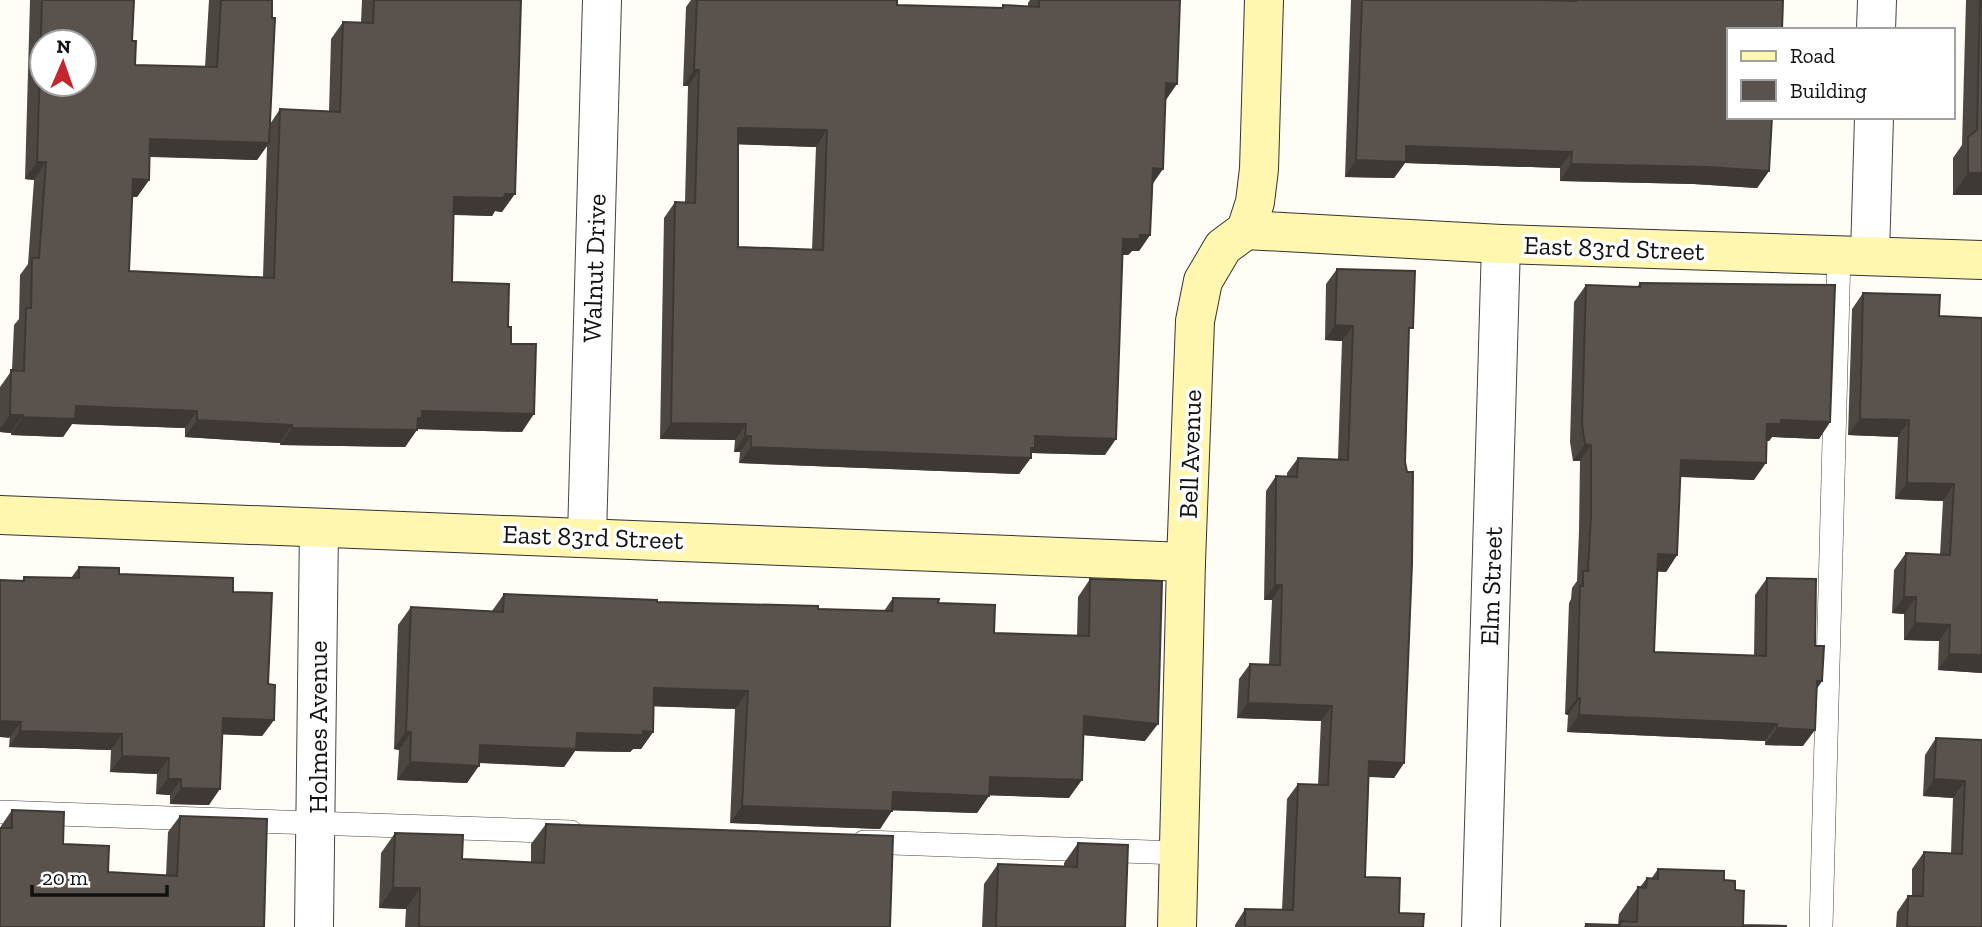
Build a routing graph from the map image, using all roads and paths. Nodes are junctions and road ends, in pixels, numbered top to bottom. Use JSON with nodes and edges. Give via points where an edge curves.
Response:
{"nodes":[{"id":1,"x":602,"y":0,"type":"edge"},
{"id":2,"x":1264,"y":0,"type":"edge"},
{"id":3,"x":1877,"y":0,"type":"edge"},
{"id":4,"x":1876,"y":28,"type":"edge"},
{"id":5,"x":1874,"y":119,"type":"edge"},
{"id":6,"x":1246,"y":230,"type":"junction"},
{"id":7,"x":1501,"y":244,"type":"junction"},
{"id":8,"x":1855,"y":254,"type":"junction"},
{"id":9,"x":1982,"y":260,"type":"edge"},
{"id":10,"x":0,"y":514,"type":"edge"},
{"id":11,"x":319,"y":527,"type":"junction"},
{"id":12,"x":587,"y":536,"type":"junction"},
{"id":13,"x":1186,"y":562,"type":"junction"},
{"id":14,"x":0,"y":812,"type":"edge"},
{"id":15,"x":317,"y":823,"type":"junction"},
{"id":16,"x":595,"y":833,"type":"edge"},
{"id":17,"x":845,"y":841,"type":"edge"},
{"id":18,"x":1179,"y":853,"type":"junction"},
{"id":19,"x":314,"y":927,"type":"edge"},
{"id":20,"x":1177,"y":927,"type":"edge"},
{"id":21,"x":1481,"y":927,"type":"edge"},
{"id":22,"x":1821,"y":927,"type":"edge"}],
"edges":[{"from":1,"to":12,"type":"street","name":"Walnut Drive"},
{"from":2,"to":6,"type":"street","via":[[1259,169]]},
{"from":3,"to":4,"type":"street"},
{"from":5,"to":8,"type":"street"},
{"from":6,"to":7,"type":"street","name":"East 83rd Street"},
{"from":6,"to":13,"type":"street","name":"Bell Avenue","via":[[1223,247],[1203,281],[1195,321]]},
{"from":7,"to":8,"type":"street","name":"East 83rd Street"},
{"from":7,"to":21,"type":"street","name":"Elm Street"},
{"from":8,"to":9,"type":"street","name":"East 83rd Street"},
{"from":8,"to":22,"type":"lane"},
{"from":10,"to":11,"type":"street","name":"East 83rd Street"},
{"from":11,"to":12,"type":"street","name":"East 83rd Street"},
{"from":11,"to":15,"type":"street","name":"Holmes Avenue"},
{"from":12,"to":13,"type":"street","name":"East 83rd Street"},
{"from":13,"to":18,"type":"street","name":"Bell Avenue"},
{"from":14,"to":15,"type":"lane"},
{"from":15,"to":16,"type":"lane"},
{"from":15,"to":19,"type":"street","name":"Holmes Avenue"},
{"from":17,"to":18,"type":"lane"},
{"from":18,"to":20,"type":"street","name":"Bell Avenue"}]}
